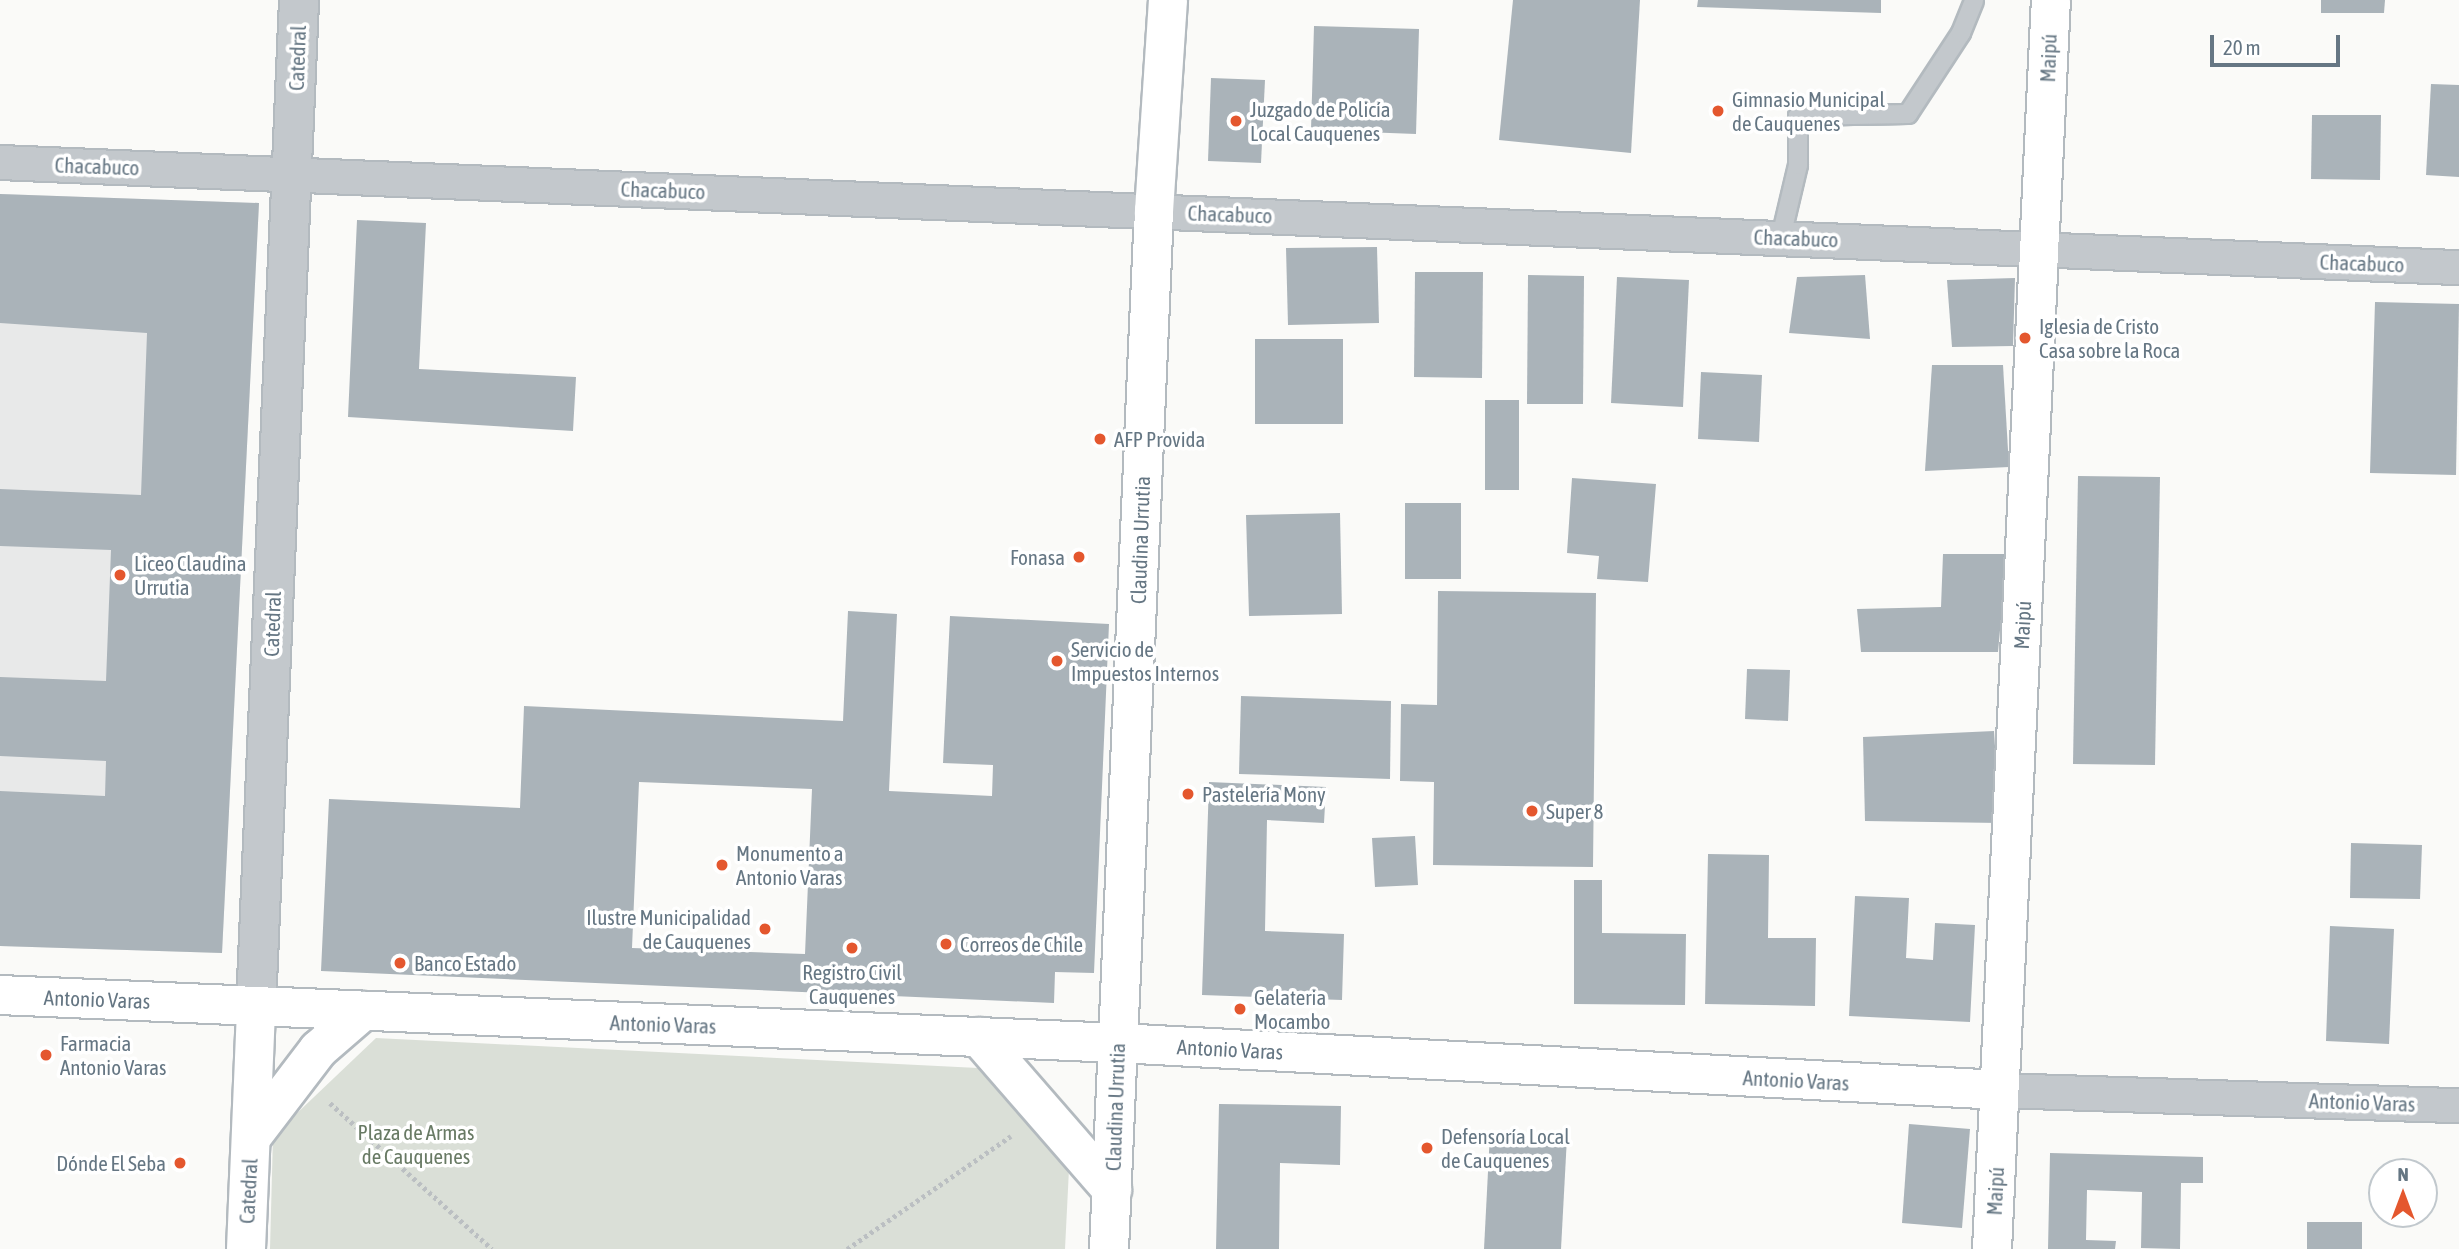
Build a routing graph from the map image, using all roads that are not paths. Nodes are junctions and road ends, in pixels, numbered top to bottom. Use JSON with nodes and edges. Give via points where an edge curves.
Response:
{"nodes":[{"id":1,"x":299,"y":0,"type":"edge"},
{"id":2,"x":1168,"y":0,"type":"edge"},
{"id":3,"x":1974,"y":0,"type":"edge"},
{"id":4,"x":2051,"y":0,"type":"edge"},
{"id":5,"x":0,"y":162,"type":"edge"},
{"id":6,"x":292,"y":175,"type":"junction"},
{"id":7,"x":1154,"y":211,"type":"junction"},
{"id":8,"x":1781,"y":237,"type":"junction"},
{"id":9,"x":2040,"y":250,"type":"junction"},
{"id":10,"x":2459,"y":267,"type":"edge"},
{"id":11,"x":0,"y":995,"type":"edge"},
{"id":12,"x":256,"y":1006,"type":"junction"},
{"id":13,"x":363,"y":1011,"type":"junction"},
{"id":14,"x":979,"y":1037,"type":"junction"},
{"id":15,"x":1118,"y":1043,"type":"junction"},
{"id":16,"x":1999,"y":1090,"type":"junction"},
{"id":17,"x":2459,"y":1105,"type":"edge"},
{"id":18,"x":251,"y":1138,"type":"junction"},
{"id":19,"x":1112,"y":1190,"type":"junction"},
{"id":20,"x":246,"y":1249,"type":"edge"},
{"id":21,"x":1109,"y":1249,"type":"edge"},
{"id":22,"x":1992,"y":1249,"type":"edge"}],
"edges":[{"from":1,"to":6,"type":"street","name":"Catedral"},
{"from":2,"to":7,"type":"main road","name":"Claudina Urrutia"},
{"from":3,"to":8,"type":"lane","via":[[1961,33],[1908,114],[1798,116],[1798,165]]},
{"from":4,"to":9,"type":"main road","name":"Maipú"},
{"from":5,"to":6,"type":"street","name":"Chacabuco"},
{"from":6,"to":7,"type":"street","name":"Chacabuco"},
{"from":6,"to":12,"type":"street","name":"Catedral"},
{"from":7,"to":8,"type":"street","name":"Chacabuco"},
{"from":7,"to":15,"type":"main road","name":"Claudina Urrutia"},
{"from":8,"to":9,"type":"street","name":"Chacabuco"},
{"from":9,"to":10,"type":"street","name":"Chacabuco"},
{"from":9,"to":16,"type":"main road","name":"Maipú"},
{"from":11,"to":12,"type":"main road","name":"Antonio Varas"},
{"from":12,"to":13,"type":"main road","name":"Antonio Varas"},
{"from":12,"to":18,"type":"main road","name":"Catedral"},
{"from":13,"to":14,"type":"main road","name":"Antonio Varas"},
{"from":13,"to":18,"type":"main road","via":[[302,1070]]},
{"from":14,"to":15,"type":"main road","name":"Antonio Varas"},
{"from":14,"to":19,"type":"main road"},
{"from":15,"to":16,"type":"main road","name":"Antonio Varas"},
{"from":15,"to":19,"type":"main road","name":"Claudina Urrutia"},
{"from":16,"to":17,"type":"street","name":"Antonio Varas"},
{"from":16,"to":22,"type":"main road","name":"Maipú"},
{"from":18,"to":20,"type":"main road","name":"Catedral"},
{"from":19,"to":21,"type":"main road","name":"Claudina Urrutia"}]}
